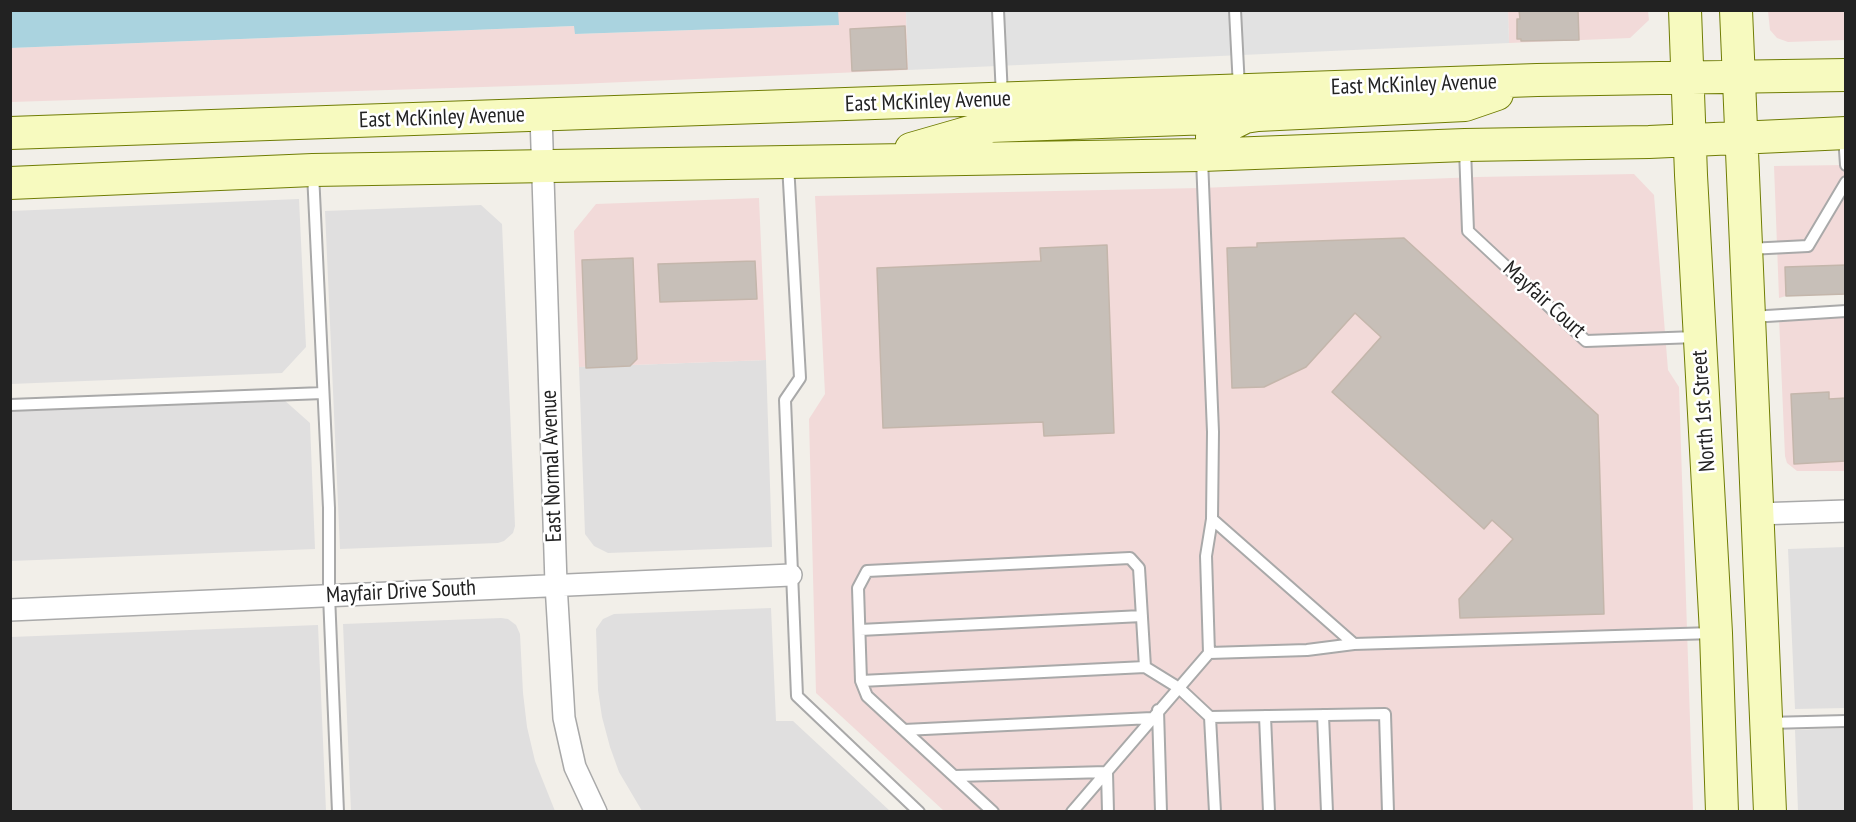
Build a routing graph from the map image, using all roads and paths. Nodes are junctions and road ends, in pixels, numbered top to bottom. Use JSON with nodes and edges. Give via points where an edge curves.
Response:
{"nodes":[{"id":1,"x":998,"y":10,"type":"edge"},
{"id":2,"x":1235,"y":10,"type":"edge"},
{"id":3,"x":1685,"y":10,"type":"edge"},
{"id":4,"x":1736,"y":10,"type":"edge"},
{"id":5,"x":1845,"y":75,"type":"edge"},
{"id":6,"x":1738,"y":77,"type":"junction"},
{"id":7,"x":1687,"y":78,"type":"junction"},
{"id":8,"x":1537,"y":80,"type":"junction"},
{"id":9,"x":1240,"y":91,"type":"junction"},
{"id":10,"x":1002,"y":100,"type":"junction"},
{"id":11,"x":541,"y":115,"type":"junction"},
{"id":12,"x":10,"y":133,"type":"edge"},
{"id":13,"x":1845,"y":133,"type":"edge"},
{"id":14,"x":1740,"y":137,"type":"junction"},
{"id":15,"x":1690,"y":140,"type":"junction"},
{"id":16,"x":1465,"y":145,"type":"junction"},
{"id":17,"x":1202,"y":155,"type":"junction"},
{"id":18,"x":870,"y":160,"type":"junction"},
{"id":19,"x":788,"y":162,"type":"junction"},
{"id":20,"x":1845,"y":165,"type":"edge"},
{"id":21,"x":542,"y":168,"type":"junction"},
{"id":22,"x":313,"y":170,"type":"junction"},
{"id":23,"x":1845,"y":182,"type":"edge"},
{"id":24,"x":10,"y":183,"type":"edge"},
{"id":25,"x":1745,"y":249,"type":"junction"},
{"id":26,"x":1845,"y":311,"type":"edge"},
{"id":27,"x":1748,"y":317,"type":"junction"},
{"id":28,"x":1699,"y":337,"type":"junction"},
{"id":29,"x":323,"y":393,"type":"junction"},
{"id":30,"x":10,"y":405,"type":"edge"},
{"id":31,"x":1845,"y":511,"type":"edge"},
{"id":32,"x":1757,"y":514,"type":"junction"},
{"id":33,"x":1212,"y":519,"type":"junction"},
{"id":34,"x":791,"y":575,"type":"junction"},
{"id":35,"x":556,"y":584,"type":"junction"},
{"id":36,"x":329,"y":595,"type":"junction"},
{"id":37,"x":10,"y":610,"type":"edge"},
{"id":38,"x":1142,"y":616,"type":"junction"},
{"id":39,"x":860,"y":630,"type":"junction"},
{"id":40,"x":1716,"y":633,"type":"junction"},
{"id":41,"x":1354,"y":644,"type":"junction"},
{"id":42,"x":1209,"y":653,"type":"junction"},
{"id":43,"x":1145,"y":667,"type":"junction"},
{"id":44,"x":861,"y":681,"type":"junction"},
{"id":45,"x":1179,"y":688,"type":"junction"},
{"id":46,"x":1155,"y":714,"type":"junction"},
{"id":47,"x":1323,"y":715,"type":"junction"},
{"id":48,"x":1265,"y":716,"type":"junction"},
{"id":49,"x":1210,"y":717,"type":"junction"},
{"id":50,"x":1845,"y":721,"type":"edge"},
{"id":51,"x":1766,"y":723,"type":"junction"},
{"id":52,"x":904,"y":730,"type":"junction"},
{"id":53,"x":1107,"y":772,"type":"junction"},
{"id":54,"x":955,"y":776,"type":"junction"},
{"id":55,"x":338,"y":812,"type":"edge"},
{"id":56,"x":596,"y":812,"type":"edge"},
{"id":57,"x":919,"y":812,"type":"edge"},
{"id":58,"x":993,"y":812,"type":"edge"},
{"id":59,"x":1072,"y":812,"type":"edge"},
{"id":60,"x":1108,"y":812,"type":"edge"},
{"id":61,"x":1161,"y":812,"type":"edge"},
{"id":62,"x":1215,"y":812,"type":"edge"},
{"id":63,"x":1269,"y":812,"type":"edge"},
{"id":64,"x":1327,"y":812,"type":"edge"},
{"id":65,"x":1388,"y":812,"type":"edge"},
{"id":66,"x":1722,"y":812,"type":"edge"},
{"id":67,"x":1770,"y":812,"type":"edge"}],
"edges":[{"from":1,"to":10,"type":"lane"},
{"from":2,"to":9,"type":"lane"},
{"from":3,"to":7,"type":"main road","name":"North 1st Street"},
{"from":4,"to":6,"type":"main road","name":"North 1st Street"},
{"from":5,"to":6,"type":"main road","name":"East McKinley Avenue"},
{"from":6,"to":7,"type":"main road","name":"East McKinley Avenue"},
{"from":6,"to":14,"type":"main road","name":"North 1st Street"},
{"from":7,"to":8,"type":"main road","name":"East McKinley Avenue"},
{"from":7,"to":15,"type":"main road","name":"North 1st Street"},
{"from":8,"to":9,"type":"main road","name":"East McKinley Avenue"},
{"from":8,"to":17,"type":"main road","via":[[1465,105],[1245,117],[1209,139]]},
{"from":9,"to":10,"type":"main road","name":"East McKinley Avenue"},
{"from":9,"to":18,"type":"main road","via":[[1225,111],[1211,118],[992,126]]},
{"from":10,"to":11,"type":"main road","name":"East McKinley Avenue"},
{"from":11,"to":12,"type":"main road","name":"East McKinley Avenue"},
{"from":11,"to":21,"type":"street","name":"East Normal Avenue"},
{"from":13,"to":14,"type":"main road"},
{"from":13,"to":20,"type":"lane"},
{"from":14,"to":15,"type":"main road"},
{"from":14,"to":25,"type":"main road","name":"North 1st Street"},
{"from":15,"to":16,"type":"main road"},
{"from":15,"to":28,"type":"main road","name":"North 1st Street"},
{"from":16,"to":17,"type":"main road"},
{"from":16,"to":28,"type":"lane","name":"Mayfair Court","via":[[1468,231],[1586,341]]},
{"from":17,"to":18,"type":"main road"},
{"from":17,"to":33,"type":"lane","via":[[1213,432]]},
{"from":18,"to":19,"type":"main road"},
{"from":19,"to":21,"type":"main road"},
{"from":19,"to":34,"type":"lane","via":[[800,378],[785,400]]},
{"from":21,"to":22,"type":"main road"},
{"from":21,"to":35,"type":"street","name":"East Normal Avenue"},
{"from":22,"to":24,"type":"main road"},
{"from":22,"to":29,"type":"lane"},
{"from":23,"to":25,"type":"lane","via":[[1808,246]]},
{"from":25,"to":27,"type":"main road","name":"North 1st Street"},
{"from":26,"to":27,"type":"lane"},
{"from":27,"to":32,"type":"main road","name":"North 1st Street"},
{"from":28,"to":40,"type":"main road","name":"North 1st Street"},
{"from":29,"to":30,"type":"lane"},
{"from":29,"to":36,"type":"lane"},
{"from":31,"to":32,"type":"street"},
{"from":32,"to":51,"type":"main road","name":"North 1st Street"},
{"from":33,"to":41,"type":"lane"},
{"from":33,"to":42,"type":"lane","via":[[1206,556]]},
{"from":34,"to":35,"type":"street","name":"Mayfair Drive South"},
{"from":34,"to":57,"type":"lane","via":[[797,696]]},
{"from":35,"to":36,"type":"street","name":"Mayfair Drive South"},
{"from":35,"to":56,"type":"street","name":"East Normal Avenue","via":[[564,718],[575,767]]},
{"from":36,"to":37,"type":"street","name":"Mayfair Drive South"},
{"from":36,"to":55,"type":"lane"},
{"from":38,"to":39,"type":"lane"},
{"from":38,"to":39,"type":"lane","via":[[1139,568],[1130,558],[879,570],[867,571],[858,588]]},
{"from":38,"to":43,"type":"lane"},
{"from":39,"to":44,"type":"lane"},
{"from":40,"to":41,"type":"lane"},
{"from":40,"to":66,"type":"main road","name":"North 1st Street"},
{"from":41,"to":42,"type":"lane","via":[[1307,650]]},
{"from":42,"to":45,"type":"lane"},
{"from":43,"to":44,"type":"lane"},
{"from":43,"to":45,"type":"lane"},
{"from":44,"to":52,"type":"lane","via":[[867,696]]},
{"from":45,"to":46,"type":"lane"},
{"from":45,"to":49,"type":"lane"},
{"from":46,"to":52,"type":"lane"},
{"from":46,"to":53,"type":"lane"},
{"from":46,"to":61,"type":"lane"},
{"from":47,"to":48,"type":"lane"},
{"from":47,"to":64,"type":"lane"},
{"from":47,"to":65,"type":"lane","via":[[1385,714]]},
{"from":48,"to":49,"type":"lane"},
{"from":48,"to":63,"type":"lane"},
{"from":49,"to":62,"type":"lane"},
{"from":50,"to":51,"type":"lane"},
{"from":51,"to":67,"type":"main road","name":"North 1st Street"},
{"from":52,"to":54,"type":"lane"},
{"from":53,"to":54,"type":"lane"},
{"from":53,"to":59,"type":"lane"},
{"from":53,"to":60,"type":"lane"},
{"from":54,"to":58,"type":"lane"}]}
